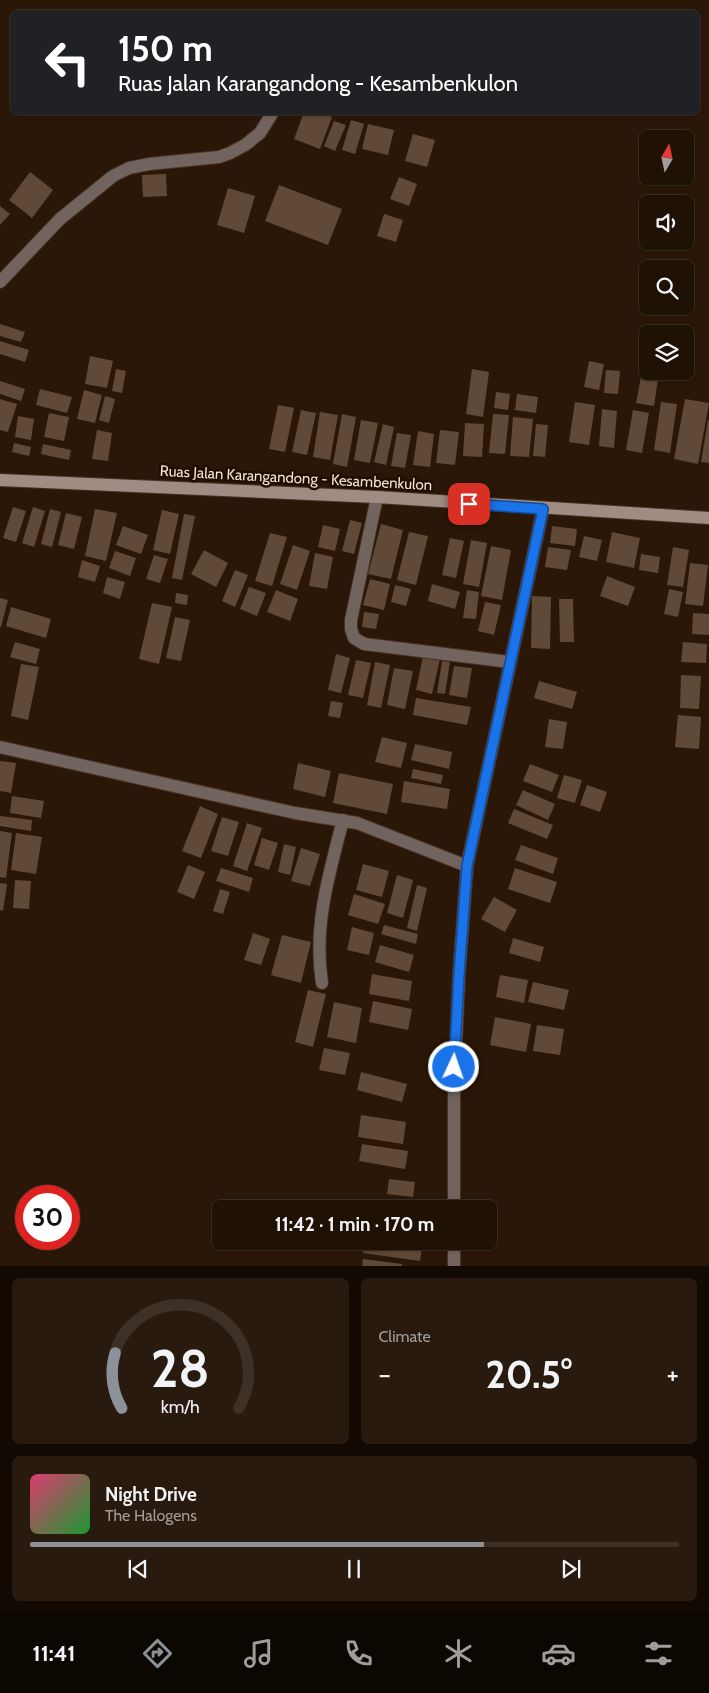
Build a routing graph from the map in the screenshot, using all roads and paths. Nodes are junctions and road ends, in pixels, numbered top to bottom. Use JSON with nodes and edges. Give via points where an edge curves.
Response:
{"nodes":[{"id":1,"x":271,"y":115,"type":"edge"},
{"id":2,"x":0,"y":282,"type":"edge"},
{"id":3,"x":0,"y":480,"type":"edge"},
{"id":4,"x":377,"y":497,"type":"junction"},
{"id":5,"x":543,"y":509,"type":"junction"},
{"id":6,"x":709,"y":518,"type":"edge"},
{"id":7,"x":510,"y":662,"type":"junction"},
{"id":8,"x":0,"y":747,"type":"edge"},
{"id":9,"x":343,"y":820,"type":"junction"},
{"id":10,"x":467,"y":866,"type":"junction"},
{"id":11,"x":322,"y":983,"type":"dead end"},
{"id":12,"x":454,"y":1200,"type":"edge"},
{"id":13,"x":454,"y":1250,"type":"edge"},
{"id":14,"x":454,"y":1266,"type":"edge"}],
"edges":[{"from":1,"to":2,"type":"street","via":[[260,133],[230,153],[219,157],[148,164],[113,176],[60,219]]},
{"from":3,"to":4,"type":"main road","name":"Ruas Jalan Karangandong - Kesambenkulon"},
{"from":4,"to":5,"type":"main road","name":"Ruas Jalan Karangandong - Kesambenkulon"},
{"from":4,"to":7,"type":"street","via":[[351,620],[354,638],[364,644]]},
{"from":5,"to":6,"type":"main road","name":"Ruas Jalan Karangandong - Kesambenkulon"},
{"from":5,"to":7,"type":"street"},
{"from":7,"to":10,"type":"street"},
{"from":8,"to":9,"type":"street","via":[[295,813]]},
{"from":9,"to":10,"type":"street"},
{"from":9,"to":11,"type":"street","via":[[322,907]]},
{"from":10,"to":12,"type":"street","via":[[454,1086]]},
{"from":13,"to":14,"type":"street"}]}
